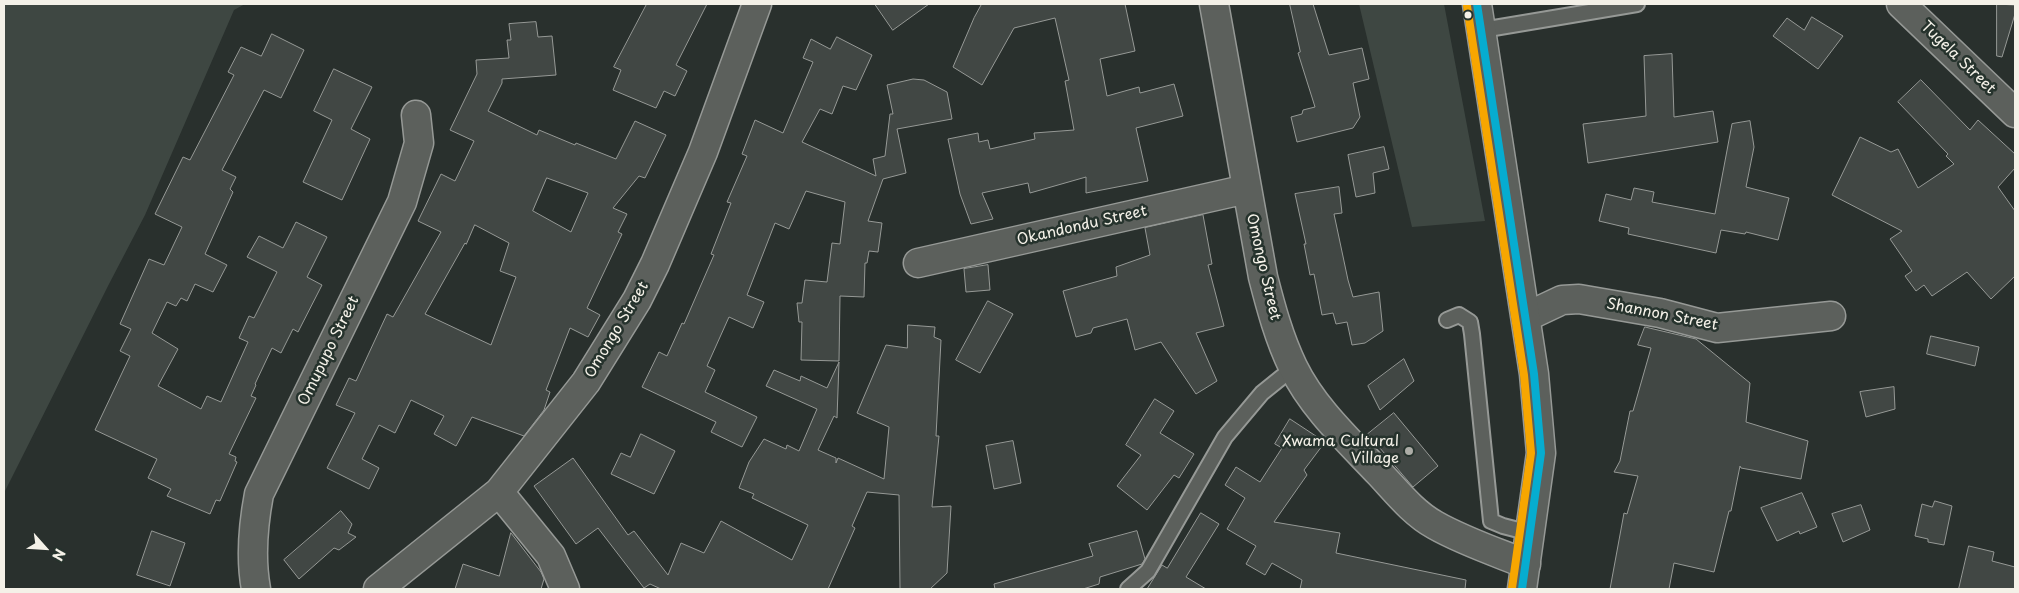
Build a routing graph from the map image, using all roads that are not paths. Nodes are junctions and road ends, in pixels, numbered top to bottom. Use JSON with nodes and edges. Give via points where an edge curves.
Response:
{"nodes":[{"id":1,"x":757,"y":4,"type":"edge"},
{"id":2,"x":1214,"y":4,"type":"edge"},
{"id":3,"x":1477,"y":4,"type":"edge"},
{"id":4,"x":1637,"y":4,"type":"edge"},
{"id":5,"x":1901,"y":4,"type":"edge"},
{"id":6,"x":1482,"y":30,"type":"junction"},
{"id":7,"x":2015,"y":113,"type":"edge"},
{"id":8,"x":416,"y":115,"type":"dead end"},
{"id":9,"x":1247,"y":189,"type":"junction"},
{"id":10,"x":918,"y":263,"type":"dead end"},
{"id":11,"x":1831,"y":316,"type":"dead end"},
{"id":12,"x":1526,"y":317,"type":"junction"},
{"id":13,"x":1447,"y":320,"type":"dead end"},
{"id":14,"x":1293,"y":368,"type":"junction"},
{"id":15,"x":499,"y":492,"type":"junction"},
{"id":16,"x":1530,"y":533,"type":"junction"},
{"id":17,"x":1524,"y":576,"type":"edge"},
{"id":18,"x":256,"y":589,"type":"edge"},
{"id":19,"x":378,"y":589,"type":"edge"},
{"id":20,"x":565,"y":589,"type":"edge"},
{"id":21,"x":1128,"y":589,"type":"edge"}],
"edges":[{"from":1,"to":15,"type":"street","name":"Omongo Street","via":[[703,152],[637,300],[586,382]]},
{"from":2,"to":9,"type":"street","name":"Omongo Street"},
{"from":3,"to":6,"type":"street"},
{"from":4,"to":6,"type":"lane"},
{"from":5,"to":7,"type":"street","name":"Tugela Street"},
{"from":6,"to":12,"type":"street"},
{"from":8,"to":18,"type":"street","name":"Omupupo Street","via":[[419,143],[402,202],[259,494],[252,559]]},
{"from":9,"to":10,"type":"street","name":"Okandondu Street"},
{"from":9,"to":14,"type":"street","name":"Omongo Street","via":[[1268,295]]},
{"from":11,"to":12,"type":"street","name":"Shannon Street","via":[[1717,328],[1660,313],[1571,299]]},
{"from":12,"to":16,"type":"street","via":[[1541,453]]},
{"from":13,"to":16,"type":"lane","via":[[1459,315],[1470,322],[1491,521]]},
{"from":14,"to":17,"type":"street","name":"Omongo Street","via":[[1327,418],[1414,510]]},
{"from":14,"to":21,"type":"lane","via":[[1262,393],[1225,437],[1148,571]]},
{"from":15,"to":19,"type":"street","name":"Omongo Street"},
{"from":15,"to":20,"type":"street","via":[[551,556]]},
{"from":16,"to":17,"type":"street"}]}
